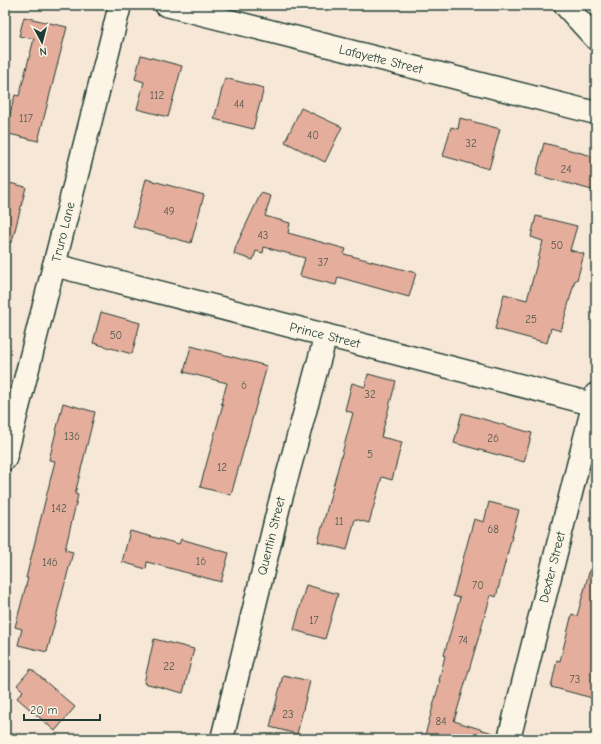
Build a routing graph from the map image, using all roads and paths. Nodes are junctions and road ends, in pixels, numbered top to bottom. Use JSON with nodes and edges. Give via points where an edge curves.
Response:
{"nodes":[{"id":1,"x":120,"y":5,"type":"edge"},
{"id":2,"x":166,"y":5,"type":"edge"},
{"id":3,"x":565,"y":5,"type":"edge"},
{"id":4,"x":596,"y":39,"type":"edge"},
{"id":5,"x":596,"y":113,"type":"edge"},
{"id":6,"x":54,"y":265,"type":"junction"},
{"id":7,"x":326,"y":335,"type":"junction"},
{"id":8,"x":595,"y":401,"type":"edge"},
{"id":9,"x":5,"y":459,"type":"edge"},
{"id":10,"x":222,"y":739,"type":"edge"},
{"id":11,"x":509,"y":739,"type":"edge"}],
"edges":[{"from":1,"to":6,"type":"street","name":"Truro Lane"},
{"from":2,"to":5,"type":"street","name":"Lafayette Street"},
{"from":3,"to":4,"type":"street"},
{"from":6,"to":7,"type":"street","name":"Prince Street"},
{"from":6,"to":9,"type":"street","name":"Truro Lane"},
{"from":7,"to":8,"type":"street","name":"Prince Street"},
{"from":7,"to":10,"type":"street","name":"Quentin Street","via":[[279,506]]},
{"from":8,"to":11,"type":"street","name":"Dexter Street"}]}
